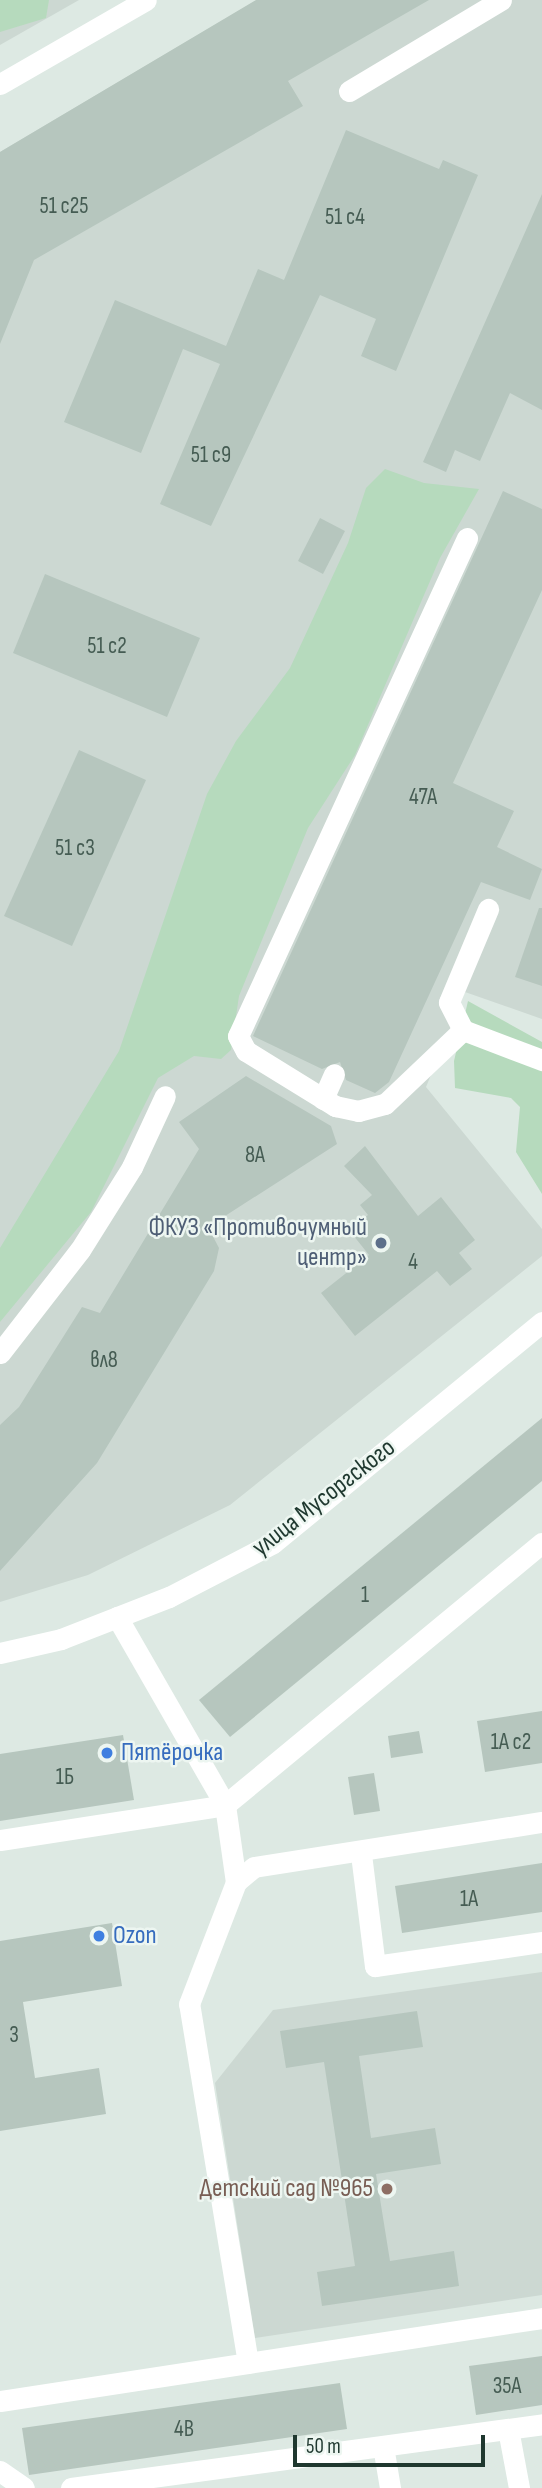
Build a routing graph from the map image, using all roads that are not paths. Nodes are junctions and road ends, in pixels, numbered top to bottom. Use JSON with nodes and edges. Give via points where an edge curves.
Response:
{"nodes":[{"id":1,"x":146,"y":0,"type":"edge"},
{"id":2,"x":501,"y":0,"type":"edge"},
{"id":3,"x":0,"y":83,"type":"edge"},
{"id":4,"x":349,"y":90,"type":"dead end"},
{"id":5,"x":467,"y":538,"type":"dead end"},
{"id":6,"x":488,"y":909,"type":"dead end"},
{"id":7,"x":463,"y":1030,"type":"junction"},
{"id":8,"x":542,"y":1060,"type":"edge"},
{"id":9,"x":334,"y":1074,"type":"dead end"},
{"id":10,"x":165,"y":1096,"type":"dead end"},
{"id":11,"x":323,"y":1099,"type":"junction"},
{"id":12,"x":542,"y":1322,"type":"edge"},
{"id":13,"x":0,"y":1353,"type":"edge"},
{"id":14,"x":542,"y":1543,"type":"edge"},
{"id":15,"x":117,"y":1617,"type":"junction"},
{"id":16,"x":0,"y":1653,"type":"edge"},
{"id":17,"x":225,"y":1805,"type":"junction"},
{"id":18,"x":542,"y":1822,"type":"edge"},
{"id":19,"x":0,"y":1840,"type":"edge"},
{"id":20,"x":361,"y":1854,"type":"junction"},
{"id":21,"x":236,"y":1882,"type":"junction"},
{"id":22,"x":542,"y":1942,"type":"edge"},
{"id":23,"x":542,"y":2318,"type":"edge"},
{"id":24,"x":248,"y":2363,"type":"junction"},
{"id":25,"x":0,"y":2402,"type":"edge"},
{"id":26,"x":542,"y":2424,"type":"edge"},
{"id":27,"x":508,"y":2429,"type":"junction"},
{"id":28,"x":383,"y":2446,"type":"junction"},
{"id":29,"x":0,"y":2471,"type":"edge"},
{"id":30,"x":24,"y":2488,"type":"edge"},
{"id":31,"x":71,"y":2488,"type":"edge"},
{"id":32,"x":390,"y":2488,"type":"edge"},
{"id":33,"x":519,"y":2488,"type":"edge"}],
"edges":[{"from":1,"to":3,"type":"street"},
{"from":2,"to":4,"type":"street"},
{"from":5,"to":11,"type":"street","via":[[239,1023],[246,1051]]},
{"from":6,"to":7,"type":"street","via":[[449,1002]]},
{"from":7,"to":8,"type":"street"},
{"from":7,"to":11,"type":"street","via":[[385,1104],[358,1111]]},
{"from":9,"to":11,"type":"street"},
{"from":10,"to":13,"type":"street","via":[[132,1167],[80,1250]]},
{"from":12,"to":15,"type":"street","name":"улица Мусоргского","via":[[273,1543],[219,1575]]},
{"from":14,"to":17,"type":"street"},
{"from":15,"to":16,"type":"street","name":"улица Мусоргского"},
{"from":15,"to":17,"type":"street"},
{"from":17,"to":19,"type":"street"},
{"from":17,"to":21,"type":"street"},
{"from":18,"to":20,"type":"street"},
{"from":20,"to":21,"type":"street","via":[[254,1867]]},
{"from":20,"to":22,"type":"street","via":[[375,1966]]},
{"from":21,"to":24,"type":"street","via":[[189,2004]]},
{"from":23,"to":24,"type":"street"},
{"from":24,"to":25,"type":"street"},
{"from":26,"to":27,"type":"street"},
{"from":27,"to":28,"type":"street"},
{"from":27,"to":33,"type":"street"},
{"from":28,"to":31,"type":"street"},
{"from":28,"to":32,"type":"street"},
{"from":29,"to":30,"type":"street"}]}
